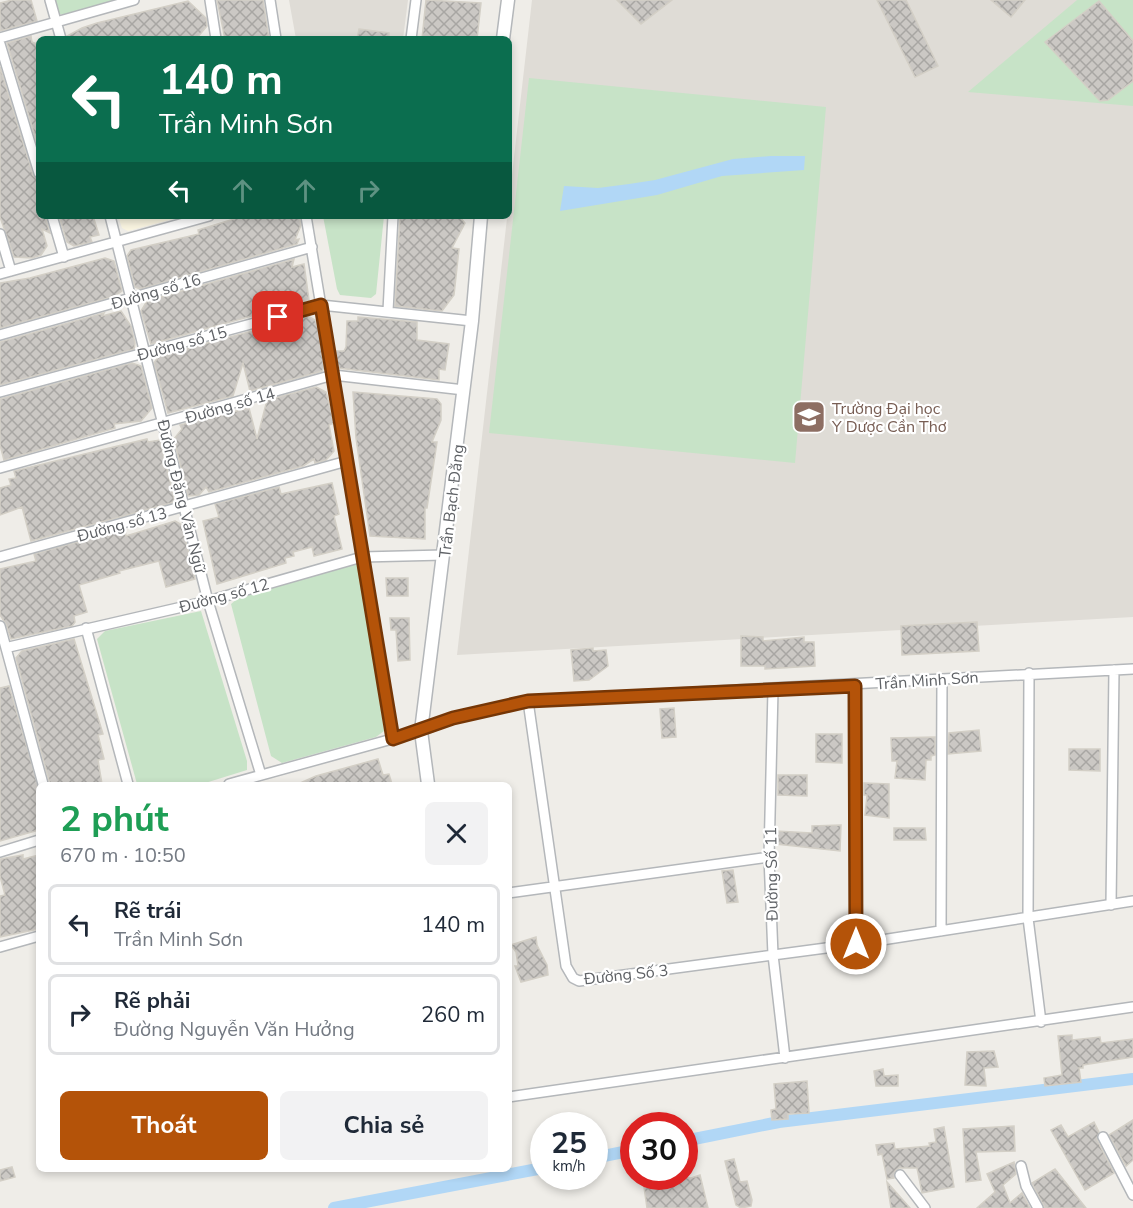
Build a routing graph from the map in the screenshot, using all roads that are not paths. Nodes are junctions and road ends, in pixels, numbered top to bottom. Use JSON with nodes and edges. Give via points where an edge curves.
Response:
{"nodes":[{"id":1,"x":50,"y":0,"type":"edge"},
{"id":2,"x":134,"y":0,"type":"edge"},
{"id":3,"x":210,"y":0,"type":"edge"},
{"id":4,"x":270,"y":0,"type":"edge"},
{"id":5,"x":416,"y":0,"type":"edge"},
{"id":6,"x":508,"y":0,"type":"edge"},
{"id":7,"x":56,"y":21,"type":"junction"},
{"id":8,"x":60,"y":36,"type":"edge"},
{"id":9,"x":216,"y":36,"type":"edge"},
{"id":10,"x":276,"y":36,"type":"edge"},
{"id":11,"x":411,"y":36,"type":"edge"},
{"id":12,"x":503,"y":36,"type":"edge"},
{"id":13,"x":0,"y":38,"type":"edge"},
{"id":14,"x":0,"y":44,"type":"edge"},
{"id":15,"x":36,"y":163,"type":"edge"},
{"id":16,"x":53,"y":219,"type":"edge"},
{"id":17,"x":111,"y":219,"type":"edge"},
{"id":18,"x":198,"y":219,"type":"edge"},
{"id":19,"x":307,"y":219,"type":"edge"},
{"id":20,"x":393,"y":219,"type":"edge"},
{"id":21,"x":481,"y":219,"type":"edge"},
{"id":22,"x":0,"y":234,"type":"edge"},
{"id":23,"x":117,"y":241,"type":"junction"},
{"id":24,"x":312,"y":248,"type":"junction"},
{"id":25,"x":64,"y":256,"type":"junction"},
{"id":26,"x":11,"y":271,"type":"junction"},
{"id":27,"x":0,"y":274,"type":"edge"},
{"id":28,"x":130,"y":298,"type":"junction"},
{"id":29,"x":321,"y":305,"type":"junction"},
{"id":30,"x":388,"y":311,"type":"junction"},
{"id":31,"x":472,"y":321,"type":"junction"},
{"id":32,"x":0,"y":335,"type":"edge"},
{"id":33,"x":146,"y":352,"type":"junction"},
{"id":34,"x":333,"y":375,"type":"junction"},
{"id":35,"x":464,"y":390,"type":"junction"},
{"id":36,"x":0,"y":392,"type":"edge"},
{"id":37,"x":164,"y":424,"type":"junction"},
{"id":38,"x":347,"y":461,"type":"junction"},
{"id":39,"x":0,"y":468,"type":"edge"},
{"id":40,"x":184,"y":507,"type":"junction"},
{"id":41,"x":444,"y":555,"type":"junction"},
{"id":42,"x":0,"y":557,"type":"edge"},
{"id":43,"x":362,"y":557,"type":"junction"},
{"id":44,"x":208,"y":601,"type":"junction"},
{"id":45,"x":0,"y":626,"type":"edge"},
{"id":46,"x":86,"y":628,"type":"junction"},
{"id":47,"x":7,"y":650,"type":"junction"},
{"id":48,"x":1133,"y":669,"type":"edge"},
{"id":49,"x":1114,"y":670,"type":"junction"},
{"id":50,"x":1029,"y":674,"type":"junction"},
{"id":51,"x":942,"y":679,"type":"junction"},
{"id":52,"x":855,"y":686,"type":"junction"},
{"id":53,"x":773,"y":690,"type":"junction"},
{"id":54,"x":528,"y":701,"type":"junction"},
{"id":55,"x":422,"y":731,"type":"junction"},
{"id":56,"x":393,"y":739,"type":"junction"},
{"id":57,"x":261,"y":774,"type":"junction"},
{"id":58,"x":42,"y":782,"type":"edge"},
{"id":59,"x":128,"y":782,"type":"edge"},
{"id":60,"x":235,"y":782,"type":"edge"},
{"id":61,"x":428,"y":782,"type":"edge"},
{"id":62,"x":36,"y":841,"type":"edge"},
{"id":63,"x":0,"y":852,"type":"edge"},
{"id":64,"x":768,"y":857,"type":"junction"},
{"id":65,"x":554,"y":886,"type":"junction"},
{"id":66,"x":512,"y":892,"type":"edge"},
{"id":67,"x":1133,"y":902,"type":"edge"},
{"id":68,"x":1111,"y":905,"type":"junction"},
{"id":69,"x":1028,"y":918,"type":"junction"},
{"id":70,"x":941,"y":931,"type":"junction"},
{"id":71,"x":36,"y":937,"type":"edge"},
{"id":72,"x":856,"y":944,"type":"junction"},
{"id":73,"x":0,"y":947,"type":"edge"},
{"id":74,"x":773,"y":955,"type":"junction"},
{"id":75,"x":1133,"y":1008,"type":"edge"},
{"id":76,"x":1041,"y":1022,"type":"junction"},
{"id":77,"x":785,"y":1058,"type":"junction"},
{"id":78,"x":512,"y":1096,"type":"edge"},
{"id":79,"x":1103,"y":1137,"type":"dead end"},
{"id":80,"x":1021,"y":1166,"type":"dead end"},
{"id":81,"x":900,"y":1175,"type":"dead end"},
{"id":82,"x":1133,"y":1195,"type":"edge"},
{"id":83,"x":925,"y":1208,"type":"edge"},
{"id":84,"x":1038,"y":1208,"type":"edge"}],
"edges":[{"from":1,"to":7,"type":"street"},
{"from":2,"to":7,"type":"street"},
{"from":3,"to":9,"type":"street"},
{"from":4,"to":10,"type":"street"},
{"from":5,"to":11,"type":"street"},
{"from":6,"to":12,"type":"street"},
{"from":7,"to":8,"type":"street"},
{"from":7,"to":13,"type":"street"},
{"from":14,"to":15,"type":"street"},
{"from":16,"to":25,"type":"street"},
{"from":17,"to":23,"type":"street","name":"Đường Đặng Văn Ngữ"},
{"from":18,"to":23,"type":"street"},
{"from":19,"to":24,"type":"street"},
{"from":20,"to":30,"type":"street"},
{"from":21,"to":31,"type":"street","name":"Trần Bạch Đằng"},
{"from":22,"to":26,"type":"street"},
{"from":23,"to":25,"type":"street"},
{"from":23,"to":28,"type":"street","name":"Đường Đặng Văn Ngữ"},
{"from":24,"to":28,"type":"street","name":"Đường số 16"},
{"from":24,"to":29,"type":"street"},
{"from":25,"to":26,"type":"street"},
{"from":26,"to":27,"type":"street"},
{"from":28,"to":32,"type":"street","name":"Đường số 16"},
{"from":28,"to":33,"type":"street","name":"Đường Đặng Văn Ngữ"},
{"from":29,"to":30,"type":"street","name":"Đường số 15"},
{"from":29,"to":33,"type":"street","name":"Đường số 15"},
{"from":29,"to":34,"type":"street"},
{"from":30,"to":31,"type":"street","name":"Đường số 15"},
{"from":31,"to":35,"type":"street","name":"Trần Bạch Đằng"},
{"from":33,"to":36,"type":"street","name":"Đường số 15"},
{"from":33,"to":37,"type":"street","name":"Đường Đặng Văn Ngữ"},
{"from":34,"to":35,"type":"street","name":"Đường số 14"},
{"from":34,"to":37,"type":"street","name":"Đường số 14"},
{"from":34,"to":38,"type":"street"},
{"from":35,"to":41,"type":"street","name":"Trần Bạch Đằng"},
{"from":37,"to":39,"type":"street","name":"Đường số 14"},
{"from":37,"to":40,"type":"street","name":"Đường Đặng Văn Ngữ"},
{"from":38,"to":40,"type":"street","name":"Đường số 13"},
{"from":38,"to":43,"type":"street"},
{"from":40,"to":42,"type":"street","name":"Đường số 13"},
{"from":40,"to":44,"type":"street","name":"Đường Đặng Văn Ngữ"},
{"from":41,"to":43,"type":"street","name":"Đường số 12"},
{"from":41,"to":55,"type":"street","name":"Trần Bạch Đằng"},
{"from":43,"to":44,"type":"street","name":"Đường số 12"},
{"from":43,"to":56,"type":"street"},
{"from":44,"to":46,"type":"street","name":"Đường số 12"},
{"from":44,"to":57,"type":"street","name":"Đường Đặng Văn Ngữ"},
{"from":45,"to":47,"type":"street"},
{"from":46,"to":47,"type":"street","name":"Đường số 12"},
{"from":46,"to":59,"type":"street"},
{"from":47,"to":58,"type":"street"},
{"from":48,"to":49,"type":"street","name":"Trần Minh Sơn"},
{"from":49,"to":50,"type":"street","name":"Trần Minh Sơn"},
{"from":49,"to":68,"type":"street"},
{"from":50,"to":51,"type":"street","name":"Trần Minh Sơn"},
{"from":50,"to":69,"type":"street"},
{"from":51,"to":52,"type":"street","name":"Trần Minh Sơn"},
{"from":51,"to":70,"type":"street"},
{"from":52,"to":53,"type":"street","name":"Trần Minh Sơn"},
{"from":52,"to":72,"type":"street"},
{"from":53,"to":54,"type":"street","name":"Trần Minh Sơn"},
{"from":53,"to":64,"type":"street","name":"Đường Số 11"},
{"from":54,"to":55,"type":"street","name":"Trần Minh Sơn","via":[[453,718]]},
{"from":54,"to":65,"type":"street"},
{"from":55,"to":56,"type":"street","name":"Trần Minh Sơn"},
{"from":55,"to":61,"type":"street","name":"Trần Bạch Đằng"},
{"from":56,"to":57,"type":"street","name":"Trần Minh Sơn"},
{"from":57,"to":60,"type":"street","name":"Trần Minh Sơn"},
{"from":62,"to":63,"type":"street"},
{"from":64,"to":65,"type":"street"},
{"from":64,"to":74,"type":"street","name":"Đường Số 11"},
{"from":65,"to":66,"type":"street"},
{"from":65,"to":74,"type":"street","name":"Đường Số 3","via":[[566,966],[579,981]]},
{"from":67,"to":68,"type":"street"},
{"from":68,"to":69,"type":"street"},
{"from":69,"to":70,"type":"street"},
{"from":69,"to":76,"type":"street"},
{"from":70,"to":72,"type":"street"},
{"from":71,"to":73,"type":"street"},
{"from":72,"to":74,"type":"street"},
{"from":74,"to":77,"type":"street","name":"Đường Số 11"},
{"from":75,"to":76,"type":"street"},
{"from":76,"to":77,"type":"street"},
{"from":77,"to":78,"type":"street"},
{"from":79,"to":82,"type":"street"},
{"from":80,"to":84,"type":"street"},
{"from":81,"to":83,"type":"street"}]}
